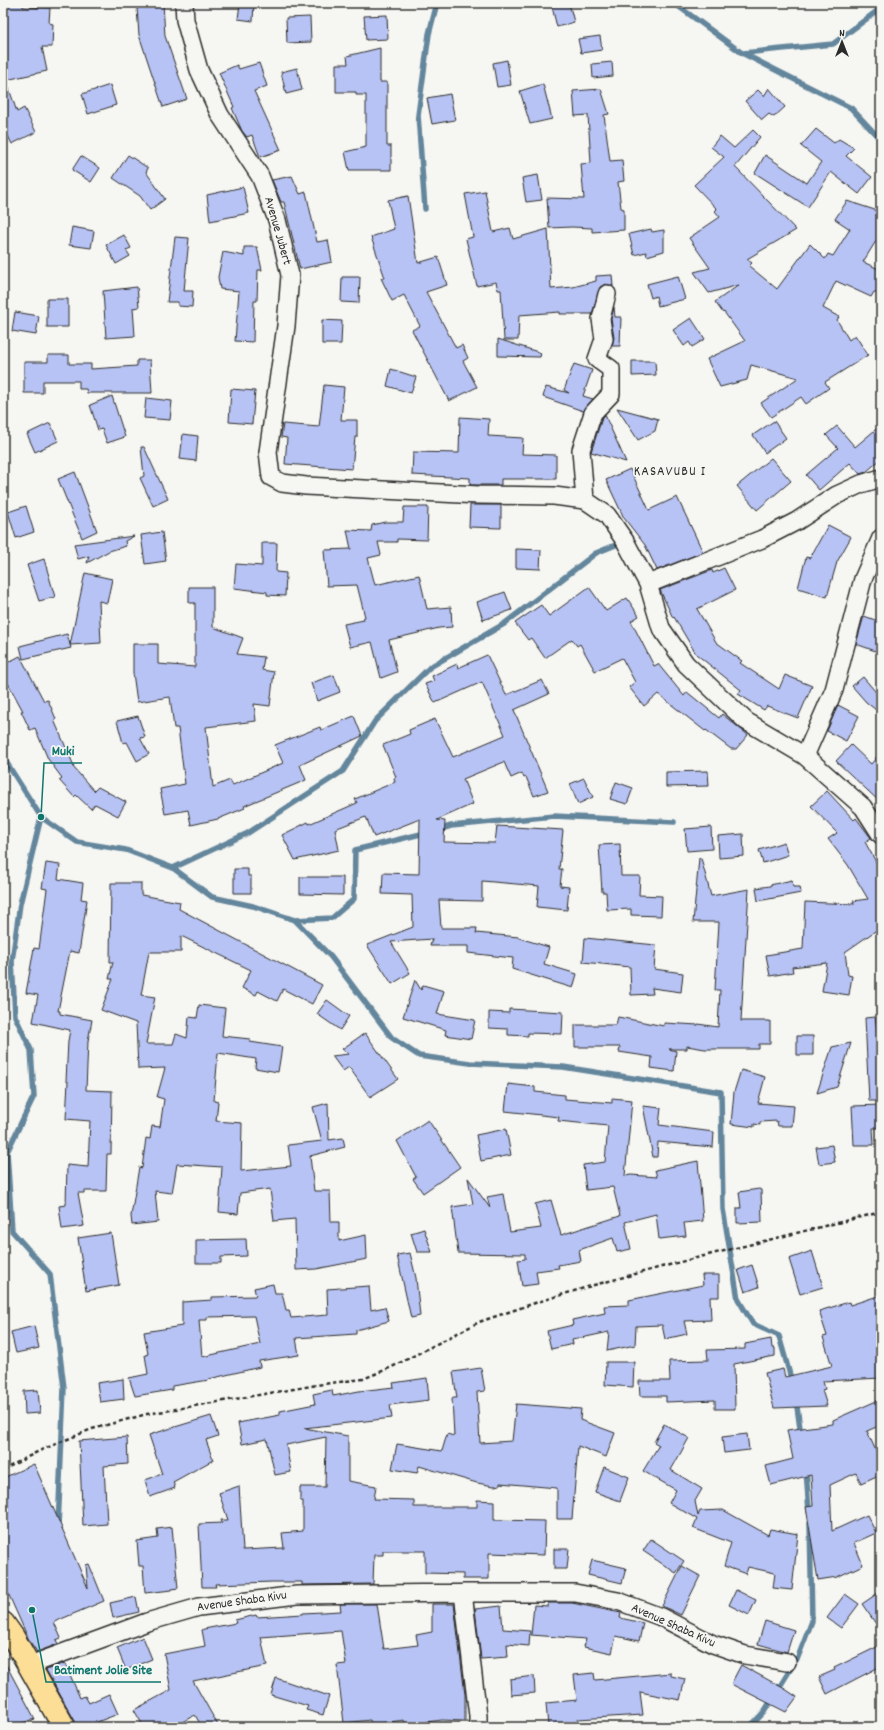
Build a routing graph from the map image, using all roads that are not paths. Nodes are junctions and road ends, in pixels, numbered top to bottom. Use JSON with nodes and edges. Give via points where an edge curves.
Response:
{"nodes":[{"id":1,"x":184,"y":3,"type":"edge"},
{"id":2,"x":607,"y":294,"type":"dead end"},
{"id":3,"x":881,"y":478,"type":"edge"},
{"id":4,"x":585,"y":500,"type":"junction"},
{"id":5,"x":881,"y":538,"type":"edge"},
{"id":6,"x":648,"y":584,"type":"junction"},
{"id":7,"x":805,"y":756,"type":"junction"},
{"id":8,"x":881,"y":835,"type":"edge"},
{"id":9,"x":463,"y":1593,"type":"junction"},
{"id":10,"x":3,"y":1624,"type":"edge"},
{"id":11,"x":787,"y":1662,"type":"dead end"},
{"id":12,"x":30,"y":1665,"type":"junction"},
{"id":13,"x":64,"y":1727,"type":"edge"},
{"id":14,"x":478,"y":1727,"type":"edge"}],
"edges":[{"from":1,"to":4,"type":"street","name":"Avenue Jubert","via":[[185,20],[199,70],[220,115],[260,176],[277,220],[290,275],[286,326],[268,452],[271,477],[282,483],[306,486],[479,495],[554,496]]},
{"from":2,"to":4,"type":"street","via":[[601,319],[604,340],[597,359],[611,369],[611,394],[593,413],[581,450]]},
{"from":3,"to":6,"type":"street","via":[[837,495],[797,521],[762,539]]},
{"from":4,"to":6,"type":"street","via":[[607,515],[625,541]]},
{"from":5,"to":7,"type":"street","via":[[864,579],[834,690]]},
{"from":6,"to":7,"type":"street","via":[[661,628],[686,664],[746,722]]},
{"from":7,"to":8,"type":"street","via":[[863,808]]},
{"from":9,"to":11,"type":"street","name":"Avenue Shaba Kivu","via":[[574,1593],[618,1601],[661,1617],[713,1644],[745,1655]]},
{"from":9,"to":12,"type":"street","name":"Avenue Shaba Kivu","via":[[298,1595],[199,1607],[147,1622]]},
{"from":9,"to":14,"type":"street"},
{"from":10,"to":12,"type":"highway"},
{"from":12,"to":13,"type":"highway"}]}
